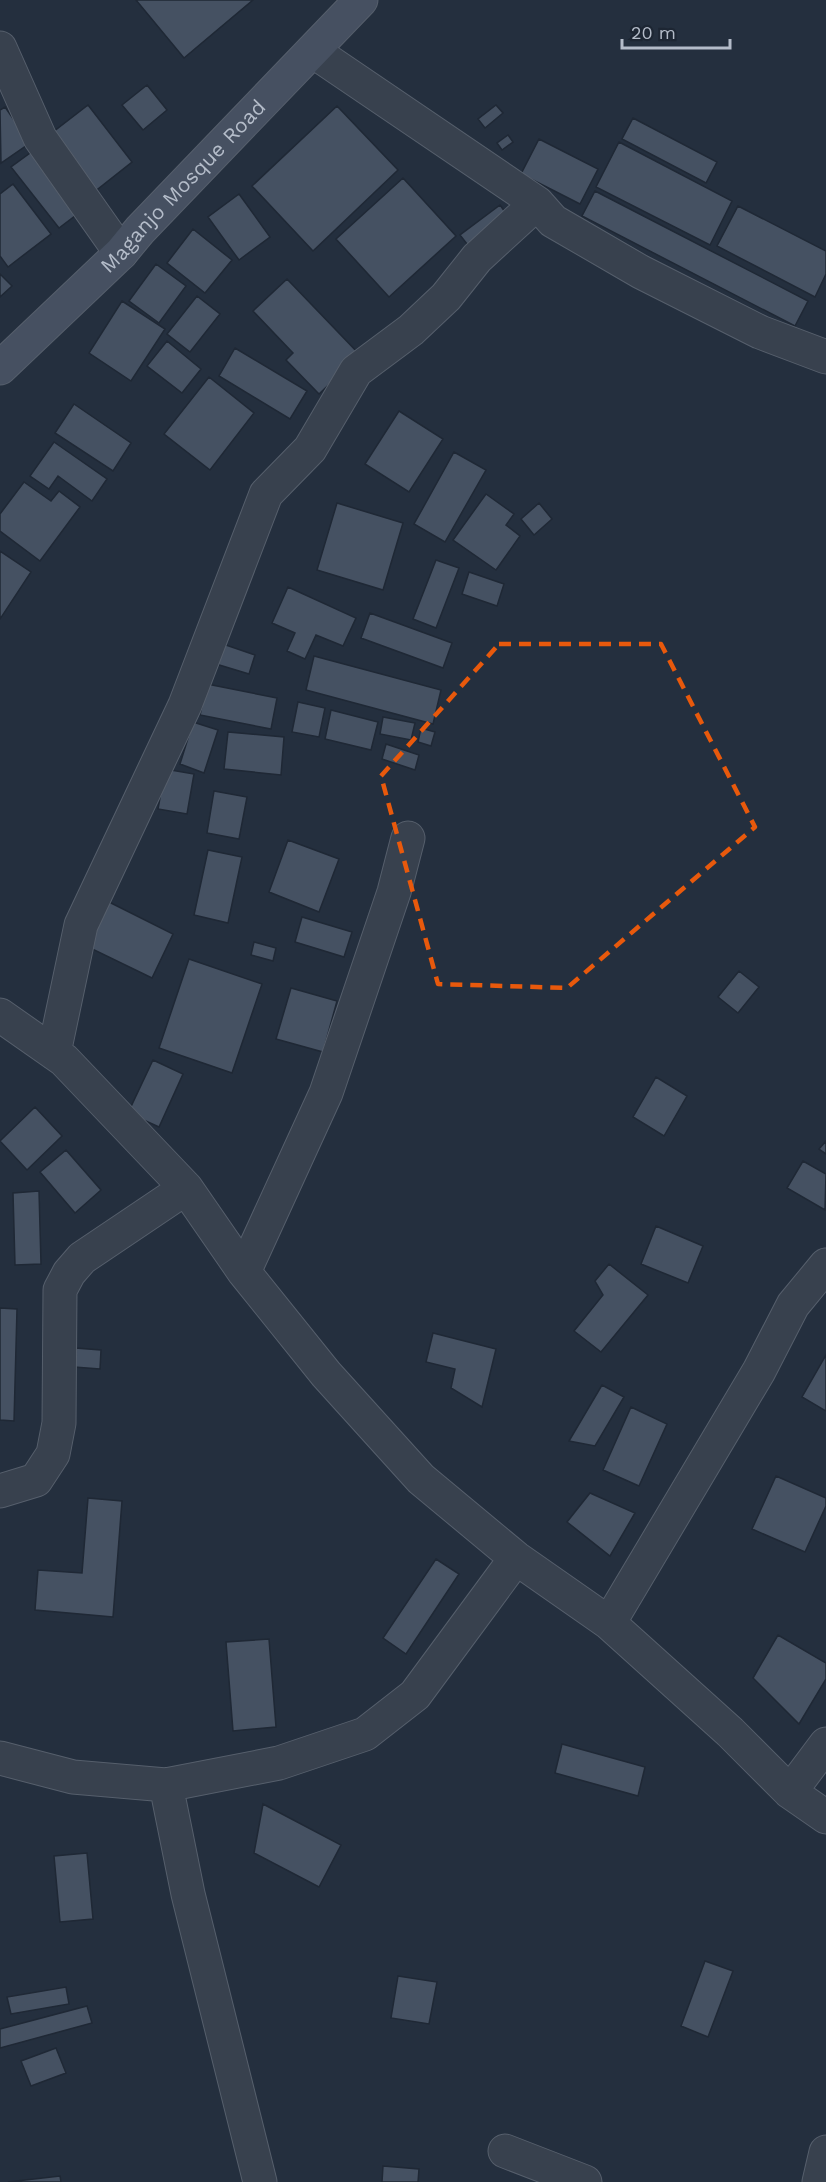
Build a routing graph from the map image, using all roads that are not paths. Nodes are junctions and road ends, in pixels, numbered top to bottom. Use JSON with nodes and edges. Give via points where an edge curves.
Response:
{"nodes":[{"id":1,"x":361,"y":0,"type":"edge"},
{"id":2,"x":0,"y":48,"type":"edge"},
{"id":3,"x":313,"y":51,"type":"junction"},
{"id":4,"x":537,"y":203,"type":"junction"},
{"id":5,"x":121,"y":254,"type":"junction"},
{"id":6,"x":826,"y":357,"type":"edge"},
{"id":7,"x":0,"y":368,"type":"edge"},
{"id":8,"x":408,"y":838,"type":"dead end"},
{"id":9,"x":0,"y":1015,"type":"edge"},
{"id":10,"x":54,"y":1053,"type":"junction"},
{"id":11,"x":186,"y":1188,"type":"junction"},
{"id":12,"x":826,"y":1265,"type":"edge"},
{"id":13,"x":244,"y":1272,"type":"junction"},
{"id":14,"x":0,"y":1491,"type":"edge"},
{"id":15,"x":516,"y":1558,"type":"junction"},
{"id":16,"x":609,"y":1623,"type":"junction"},
{"id":17,"x":826,"y":1744,"type":"edge"},
{"id":18,"x":0,"y":1758,"type":"edge"},
{"id":19,"x":166,"y":1785,"type":"junction"},
{"id":20,"x":790,"y":1792,"type":"junction"},
{"id":21,"x":826,"y":1817,"type":"edge"},
{"id":22,"x":505,"y":2151,"type":"dead end"},
{"id":23,"x":826,"y":2152,"type":"edge"},
{"id":24,"x":260,"y":2182,"type":"edge"},
{"id":25,"x":585,"y":2182,"type":"edge"},
{"id":26,"x":819,"y":2182,"type":"edge"}],
"edges":[{"from":1,"to":3,"type":"street","name":"Maganjo Mosque Road"},
{"from":2,"to":5,"type":"street","via":[[40,138]]},
{"from":3,"to":4,"type":"street"},
{"from":3,"to":5,"type":"street","name":"Maganjo Mosque Road"},
{"from":4,"to":6,"type":"street","via":[[553,221],[641,272],[760,332]]},
{"from":4,"to":10,"type":"street","via":[[477,258],[446,297],[411,330],[356,371],[310,449],[266,494],[184,705],[81,925]]},
{"from":5,"to":7,"type":"street","name":"Maganjo Mosque Road"},
{"from":8,"to":13,"type":"street","via":[[394,892],[326,1093]]},
{"from":9,"to":10,"type":"street"},
{"from":10,"to":11,"type":"street"},
{"from":11,"to":13,"type":"street"},
{"from":11,"to":14,"type":"street","via":[[82,1258],[69,1273],[60,1290],[59,1424],[53,1454],[36,1480]]},
{"from":12,"to":16,"type":"street","via":[[793,1305],[759,1371]]},
{"from":13,"to":15,"type":"street","via":[[326,1374],[421,1479]]},
{"from":15,"to":16,"type":"street"},
{"from":15,"to":19,"type":"street","via":[[415,1695],[365,1734],[279,1763]]},
{"from":16,"to":20,"type":"street"},
{"from":17,"to":20,"type":"street"},
{"from":18,"to":19,"type":"street","via":[[73,1777]]},
{"from":19,"to":24,"type":"street","via":[[188,1894]]},
{"from":20,"to":21,"type":"street"},
{"from":22,"to":25,"type":"street"},
{"from":23,"to":26,"type":"street"}]}
